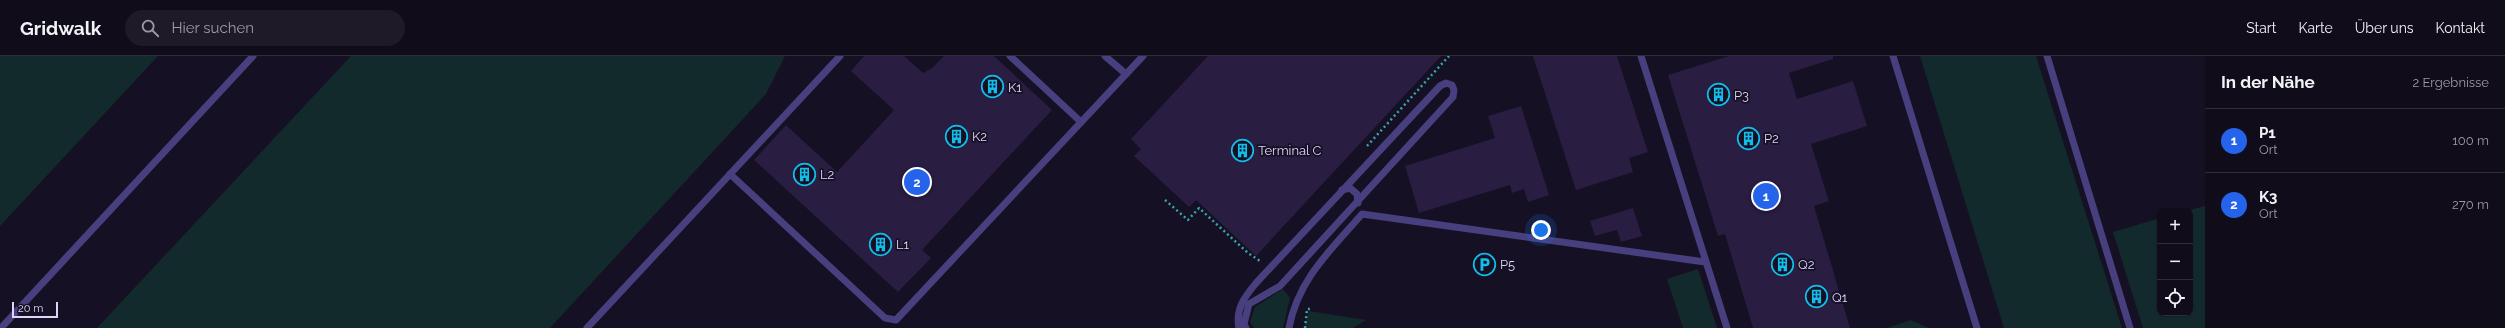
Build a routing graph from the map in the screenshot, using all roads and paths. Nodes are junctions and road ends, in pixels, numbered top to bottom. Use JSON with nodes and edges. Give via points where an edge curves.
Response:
{"nodes":[{"id":1,"x":253,"y":56,"type":"edge"},
{"id":2,"x":840,"y":56,"type":"edge"},
{"id":3,"x":1010,"y":56,"type":"edge"},
{"id":4,"x":1106,"y":56,"type":"edge"},
{"id":5,"x":1143,"y":56,"type":"edge"},
{"id":6,"x":1449,"y":56,"type":"edge"},
{"id":7,"x":1641,"y":56,"type":"edge"},
{"id":8,"x":1893,"y":56,"type":"edge"},
{"id":9,"x":2047,"y":56,"type":"edge"},
{"id":10,"x":1126,"y":74,"type":"junction"},
{"id":11,"x":1081,"y":122,"type":"junction"},
{"id":12,"x":1364,"y":149,"type":"dead end"},
{"id":13,"x":730,"y":174,"type":"junction"},
{"id":14,"x":1342,"y":190,"type":"junction"},
{"id":15,"x":1165,"y":200,"type":"dead end"},
{"id":16,"x":1358,"y":203,"type":"junction"},
{"id":17,"x":1252,"y":252,"type":"dead end"},
{"id":18,"x":1248,"y":253,"type":"junction"},
{"id":19,"x":1264,"y":257,"type":"dead end"},
{"id":20,"x":1705,"y":262,"type":"junction"},
{"id":21,"x":1311,"y":309,"type":"dead end"},
{"id":22,"x":1,"y":328,"type":"edge"},
{"id":23,"x":587,"y":328,"type":"edge"},
{"id":24,"x":1239,"y":328,"type":"edge"},
{"id":25,"x":1246,"y":328,"type":"edge"},
{"id":26,"x":1289,"y":328,"type":"edge"},
{"id":27,"x":1305,"y":328,"type":"edge"},
{"id":28,"x":1726,"y":328,"type":"edge"},
{"id":29,"x":1977,"y":328,"type":"edge"},
{"id":30,"x":2130,"y":328,"type":"edge"}],
"edges":[{"from":1,"to":22,"type":"lane"},
{"from":2,"to":13,"type":"lane"},
{"from":3,"to":11,"type":"lane"},
{"from":4,"to":10,"type":"lane"},
{"from":5,"to":10,"type":"lane"},
{"from":6,"to":12,"type":"path"},
{"from":7,"to":20,"type":"lane"},
{"from":8,"to":29,"type":"lane"},
{"from":9,"to":30,"type":"lane"},
{"from":10,"to":11,"type":"lane"},
{"from":11,"to":13,"type":"lane","via":[[896,320],[885,318]]},
{"from":13,"to":23,"type":"lane"},
{"from":14,"to":16,"type":"lane","via":[[1350,188],[1357,194]]},
{"from":14,"to":16,"type":"lane","via":[[1440,86],[1452,85],[1453,97]]},
{"from":14,"to":24,"type":"lane","via":[[1246,295],[1238,309]]},
{"from":15,"to":18,"type":"path","via":[[1188,220],[1199,208]]},
{"from":16,"to":25,"type":"lane","via":[[1280,286],[1249,304],[1244,324]]},
{"from":17,"to":18,"type":"path"},
{"from":18,"to":19,"type":"path","via":[[1259,262]]},
{"from":20,"to":26,"type":"lane","via":[[1362,214],[1307,278],[1296,302]]},
{"from":20,"to":28,"type":"lane"},
{"from":21,"to":27,"type":"path","via":[[1307,309]]}]}
